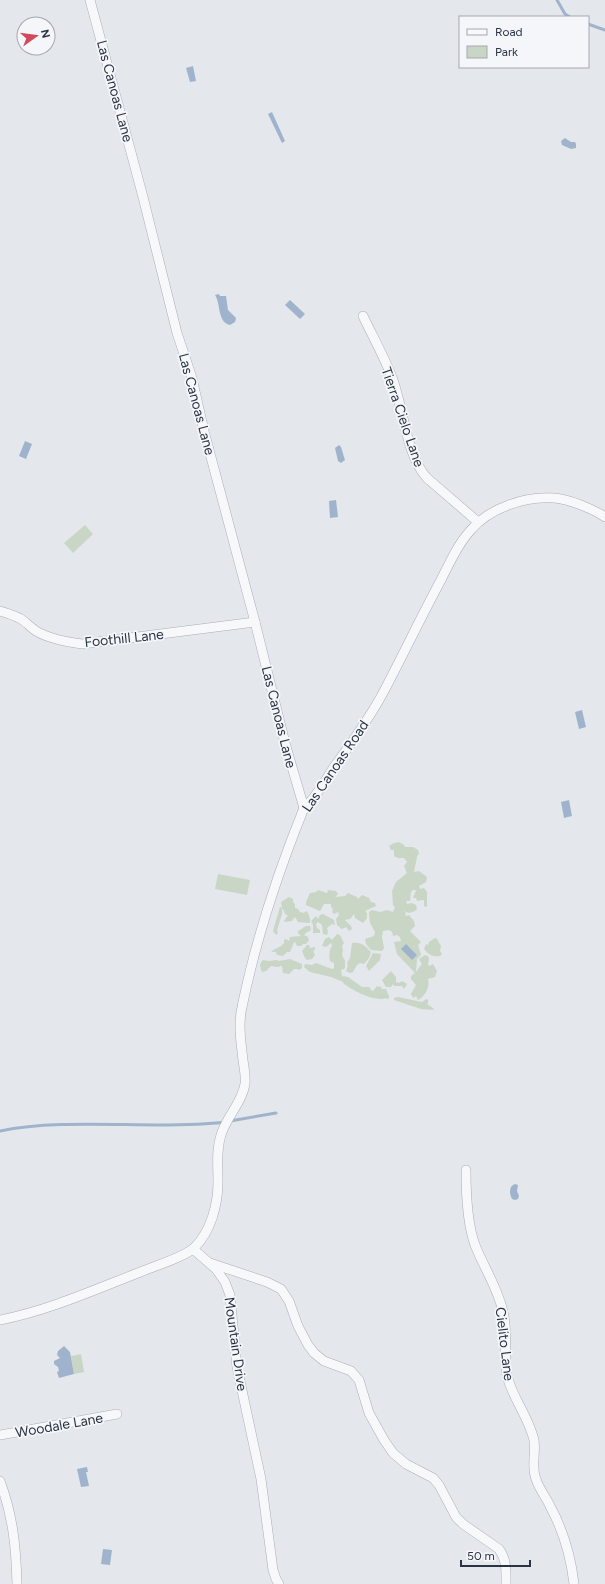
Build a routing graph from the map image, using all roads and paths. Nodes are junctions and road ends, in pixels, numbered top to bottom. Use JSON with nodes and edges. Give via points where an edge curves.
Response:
{"nodes":[{"id":1,"x":90,"y":0,"type":"edge"},
{"id":2,"x":363,"y":316,"type":"dead end"},
{"id":3,"x":605,"y":517,"type":"edge"},
{"id":4,"x":478,"y":522,"type":"junction"},
{"id":5,"x":0,"y":611,"type":"edge"},
{"id":6,"x":255,"y":622,"type":"junction"},
{"id":7,"x":304,"y":808,"type":"junction"},
{"id":8,"x":466,"y":1170,"type":"dead end"},
{"id":9,"x":193,"y":1249,"type":"junction"},
{"id":10,"x":210,"y":1263,"type":"junction"},
{"id":11,"x":0,"y":1320,"type":"edge"},
{"id":12,"x":117,"y":1414,"type":"dead end"},
{"id":13,"x":0,"y":1435,"type":"edge"},
{"id":14,"x":0,"y":1480,"type":"edge"},
{"id":15,"x":17,"y":1584,"type":"edge"},
{"id":16,"x":279,"y":1584,"type":"edge"},
{"id":17,"x":506,"y":1584,"type":"edge"},
{"id":18,"x":574,"y":1584,"type":"edge"}],
"edges":[{"from":1,"to":6,"type":"street","name":"Las Canoas Lane"},
{"from":2,"to":4,"type":"street","name":"Tierra Cielo Lane","via":[[392,379],[418,466],[427,478]]},
{"from":3,"to":4,"type":"street","name":"Las Canoas Road","via":[[566,500],[543,498],[505,506]]},
{"from":4,"to":7,"type":"street","name":"Las Canoas Road","via":[[460,544],[384,692],[360,732]]},
{"from":5,"to":6,"type":"street","name":"Foothill Lane","via":[[13,615],[44,635],[82,644]]},
{"from":6,"to":7,"type":"street","name":"Las Canoas Lane"},
{"from":7,"to":9,"type":"street","name":"Las Canoas Road","via":[[286,852],[251,967],[240,1025],[244,1090],[221,1134],[217,1157],[217,1197],[213,1214],[204,1234]]},
{"from":8,"to":18,"type":"street","name":"Cielito Lane","via":[[471,1230],[504,1313],[507,1377],[532,1435],[535,1477],[559,1524]]},
{"from":9,"to":10,"type":"street","name":"Mountain Drive"},
{"from":9,"to":11,"type":"street","via":[[167,1262],[72,1299]]},
{"from":10,"to":16,"type":"street","name":"Mountain Drive","via":[[223,1279],[230,1295],[237,1367],[261,1480],[273,1570]]},
{"from":10,"to":17,"type":"street","via":[[281,1289],[314,1354],[356,1375],[369,1413],[393,1453],[406,1464],[433,1478],[456,1517],[499,1549],[504,1558]]},
{"from":12,"to":13,"type":"street","name":"Woodale Lane"},
{"from":14,"to":15,"type":"street","via":[[12,1524]]}]}
